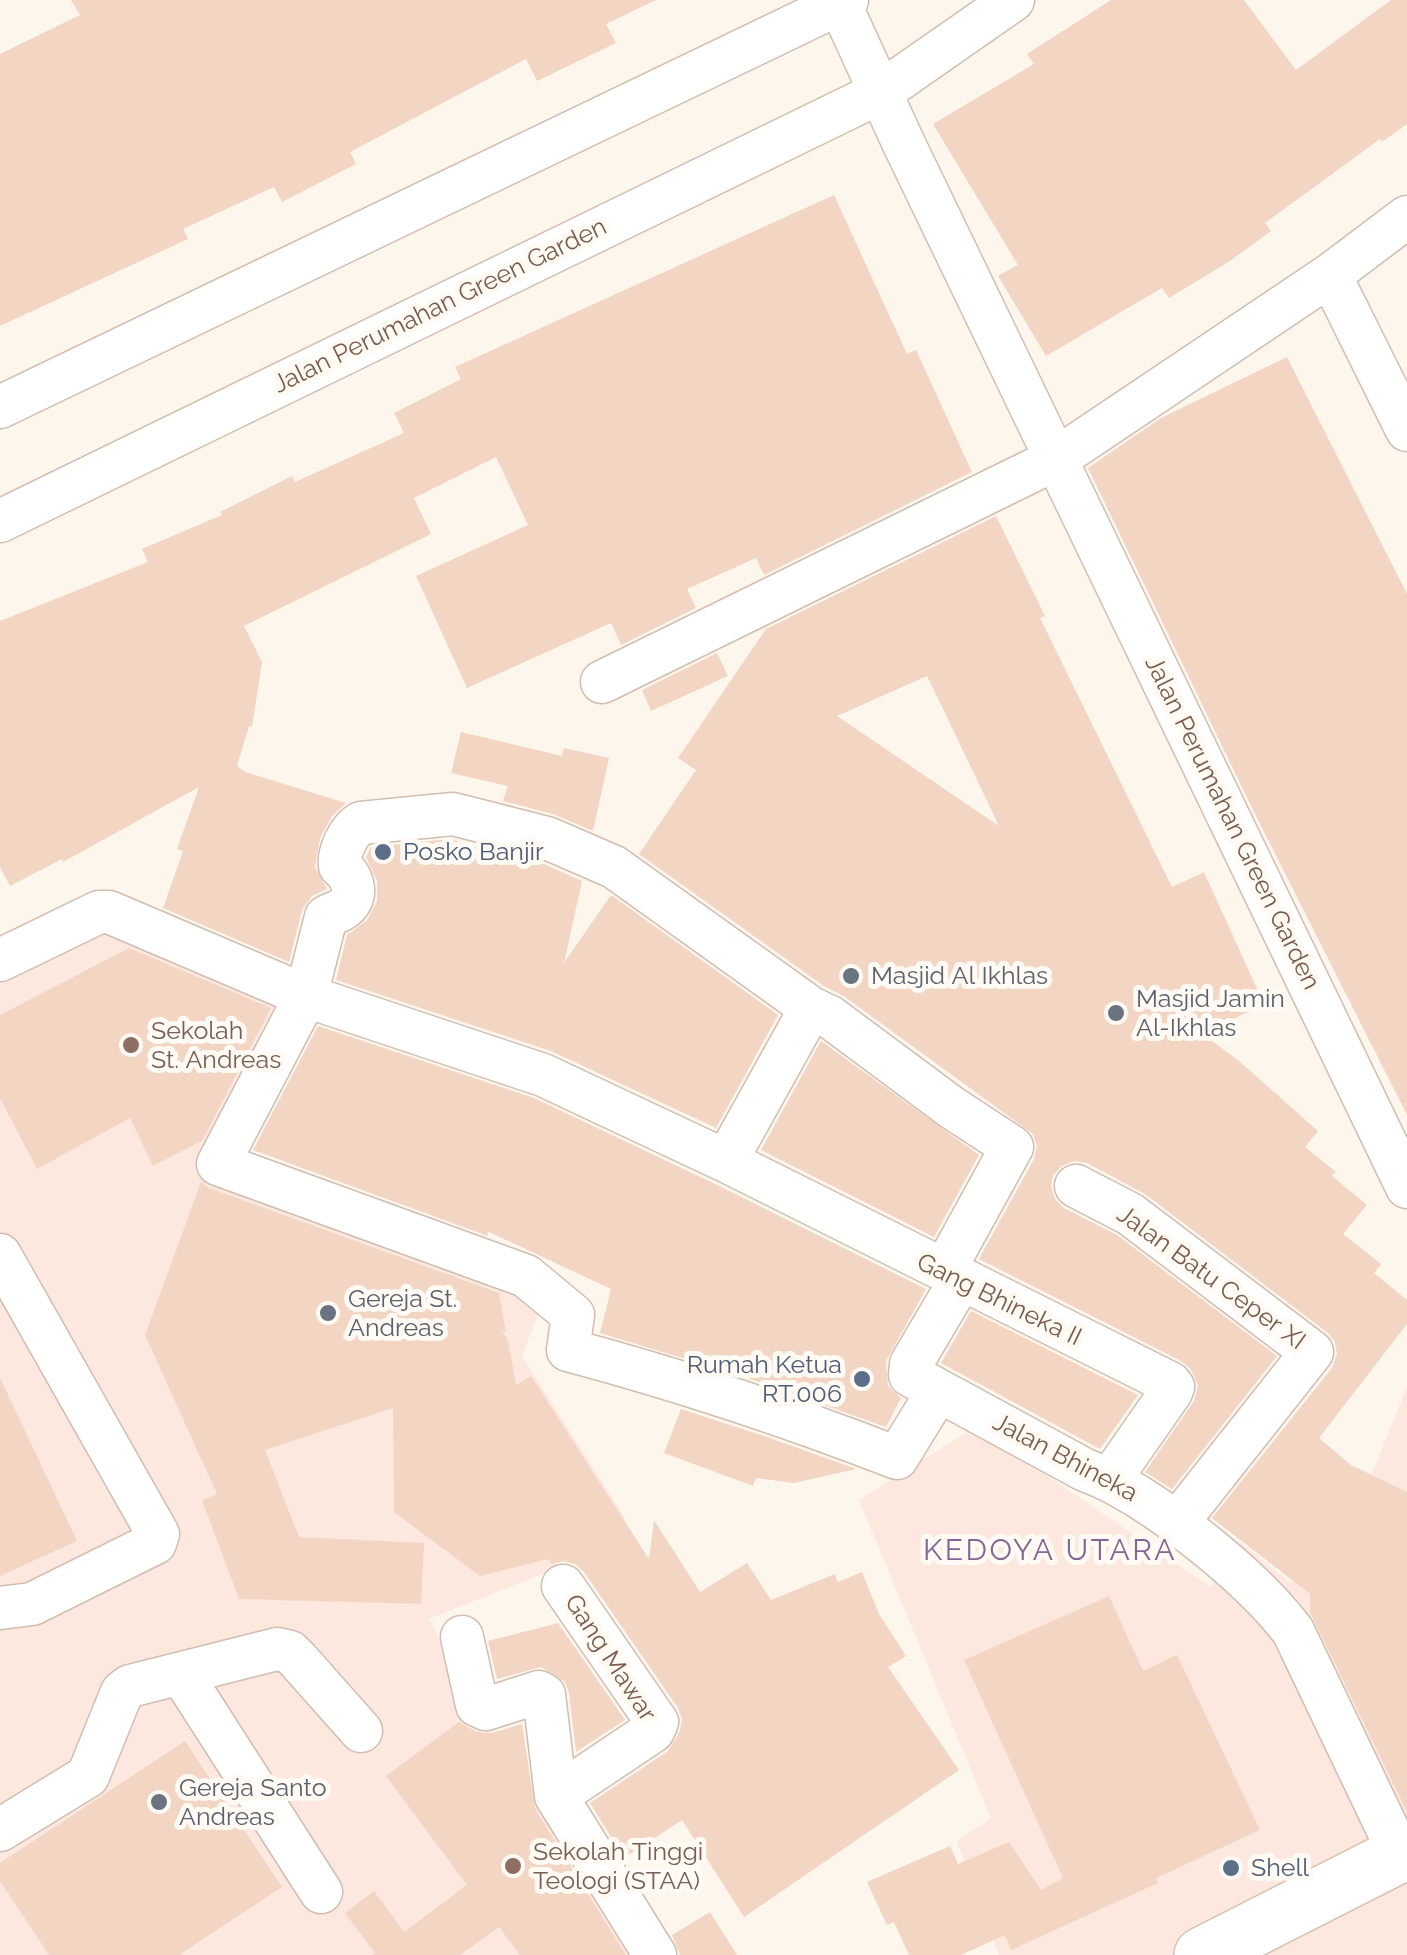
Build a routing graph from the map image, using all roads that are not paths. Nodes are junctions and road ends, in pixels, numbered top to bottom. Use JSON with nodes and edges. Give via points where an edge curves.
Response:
{"nodes":[{"id":1,"x":1013,"y":0,"type":"edge"},
{"id":2,"x":842,"y":1,"type":"edge"},
{"id":3,"x":881,"y":92,"type":"junction"},
{"id":4,"x":1407,"y":216,"type":"edge"},
{"id":5,"x":1330,"y":275,"type":"junction"},
{"id":6,"x":0,"y":406,"type":"edge"},
{"id":7,"x":1407,"y":430,"type":"edge"},
{"id":8,"x":1056,"y":460,"type":"junction"},
{"id":9,"x":0,"y":521,"type":"edge"},
{"id":10,"x":602,"y":682,"type":"dead end"},
{"id":11,"x":0,"y":960,"type":"edge"},
{"id":12,"x":306,"y":996,"type":"junction"},
{"id":13,"x":811,"y":1008,"type":"junction"},
{"id":14,"x":726,"y":1162,"type":"junction"},
{"id":15,"x":1076,"y":1186,"type":"dead end"},
{"id":16,"x":1407,"y":1187,"type":"edge"},
{"id":17,"x":1,"y":1261,"type":"edge"},
{"id":18,"x":960,"y":1281,"type":"junction"},
{"id":19,"x":924,"y":1383,"type":"junction"},
{"id":20,"x":1110,"y":1478,"type":"junction"},
{"id":21,"x":1176,"y":1524,"type":"junction"},
{"id":22,"x":562,"y":1586,"type":"dead end"},
{"id":23,"x":0,"y":1608,"type":"edge"},
{"id":24,"x":462,"y":1637,"type":"dead end"},
{"id":25,"x":182,"y":1675,"type":"junction"},
{"id":26,"x":361,"y":1732,"type":"dead end"},
{"id":27,"x":556,"y":1796,"type":"junction"},
{"id":28,"x":0,"y":1830,"type":"edge"},
{"id":29,"x":1403,"y":1853,"type":"edge"},
{"id":30,"x":321,"y":1892,"type":"dead end"},
{"id":31,"x":655,"y":1955,"type":"edge"},
{"id":32,"x":1202,"y":1955,"type":"edge"}],
"edges":[{"from":1,"to":3,"type":"street","name":"Jalan Perumahan Green Garden"},
{"from":2,"to":3,"type":"street","name":"Jalan Perumahan Green Garden"},
{"from":2,"to":6,"type":"street","name":"Jalan Perumahan Green Garden"},
{"from":3,"to":8,"type":"street","name":"Jalan Perumahan Green Garden"},
{"from":3,"to":9,"type":"street","name":"Jalan Perumahan Green Garden"},
{"from":4,"to":5,"type":"street"},
{"from":5,"to":7,"type":"street"},
{"from":5,"to":8,"type":"street"},
{"from":8,"to":10,"type":"street"},
{"from":8,"to":16,"type":"street","name":"Jalan Perumahan Green Garden"},
{"from":11,"to":12,"type":"street","name":"Gang Bhineka II","via":[[109,912]]},
{"from":12,"to":13,"type":"street","via":[[326,917],[347,904],[354,884],[339,862],[353,828],[453,814],[547,838],[614,867]]},
{"from":12,"to":14,"type":"street","name":"Gang Bhineka II","via":[[543,1075]]},
{"from":12,"to":19,"type":"street","via":[[218,1164],[526,1276],[573,1315],[568,1350],[673,1378],[897,1458]]},
{"from":13,"to":14,"type":"street"},
{"from":13,"to":18,"type":"street","via":[[1010,1143],[950,1258]]},
{"from":14,"to":18,"type":"street","name":"Gang Bhineka II"},
{"from":15,"to":21,"type":"street","name":"Jalan Batu Ceper XI","via":[[1130,1214],[1312,1352]]},
{"from":17,"to":23,"type":"street","via":[[158,1534],[155,1543],[32,1604]]},
{"from":18,"to":19,"type":"street","via":[[910,1364]]},
{"from":18,"to":20,"type":"street","name":"Gang Bhineka II","via":[[1173,1387]]},
{"from":19,"to":20,"type":"street","name":"Jalan Bhineka"},
{"from":20,"to":21,"type":"street","name":"Jalan Bhineka"},
{"from":21,"to":29,"type":"street","name":"Jalan Bhineka","via":[[1292,1631]]},
{"from":22,"to":27,"type":"street","name":"Gang Mawar","via":[[657,1722]]},
{"from":24,"to":27,"type":"street","via":[[477,1705],[486,1709],[544,1695]]},
{"from":25,"to":26,"type":"street","via":[[290,1652]]},
{"from":25,"to":28,"type":"street","via":[[122,1692],[88,1776]]},
{"from":25,"to":30,"type":"street"},
{"from":27,"to":31,"type":"street"},
{"from":29,"to":32,"type":"street"}]}
